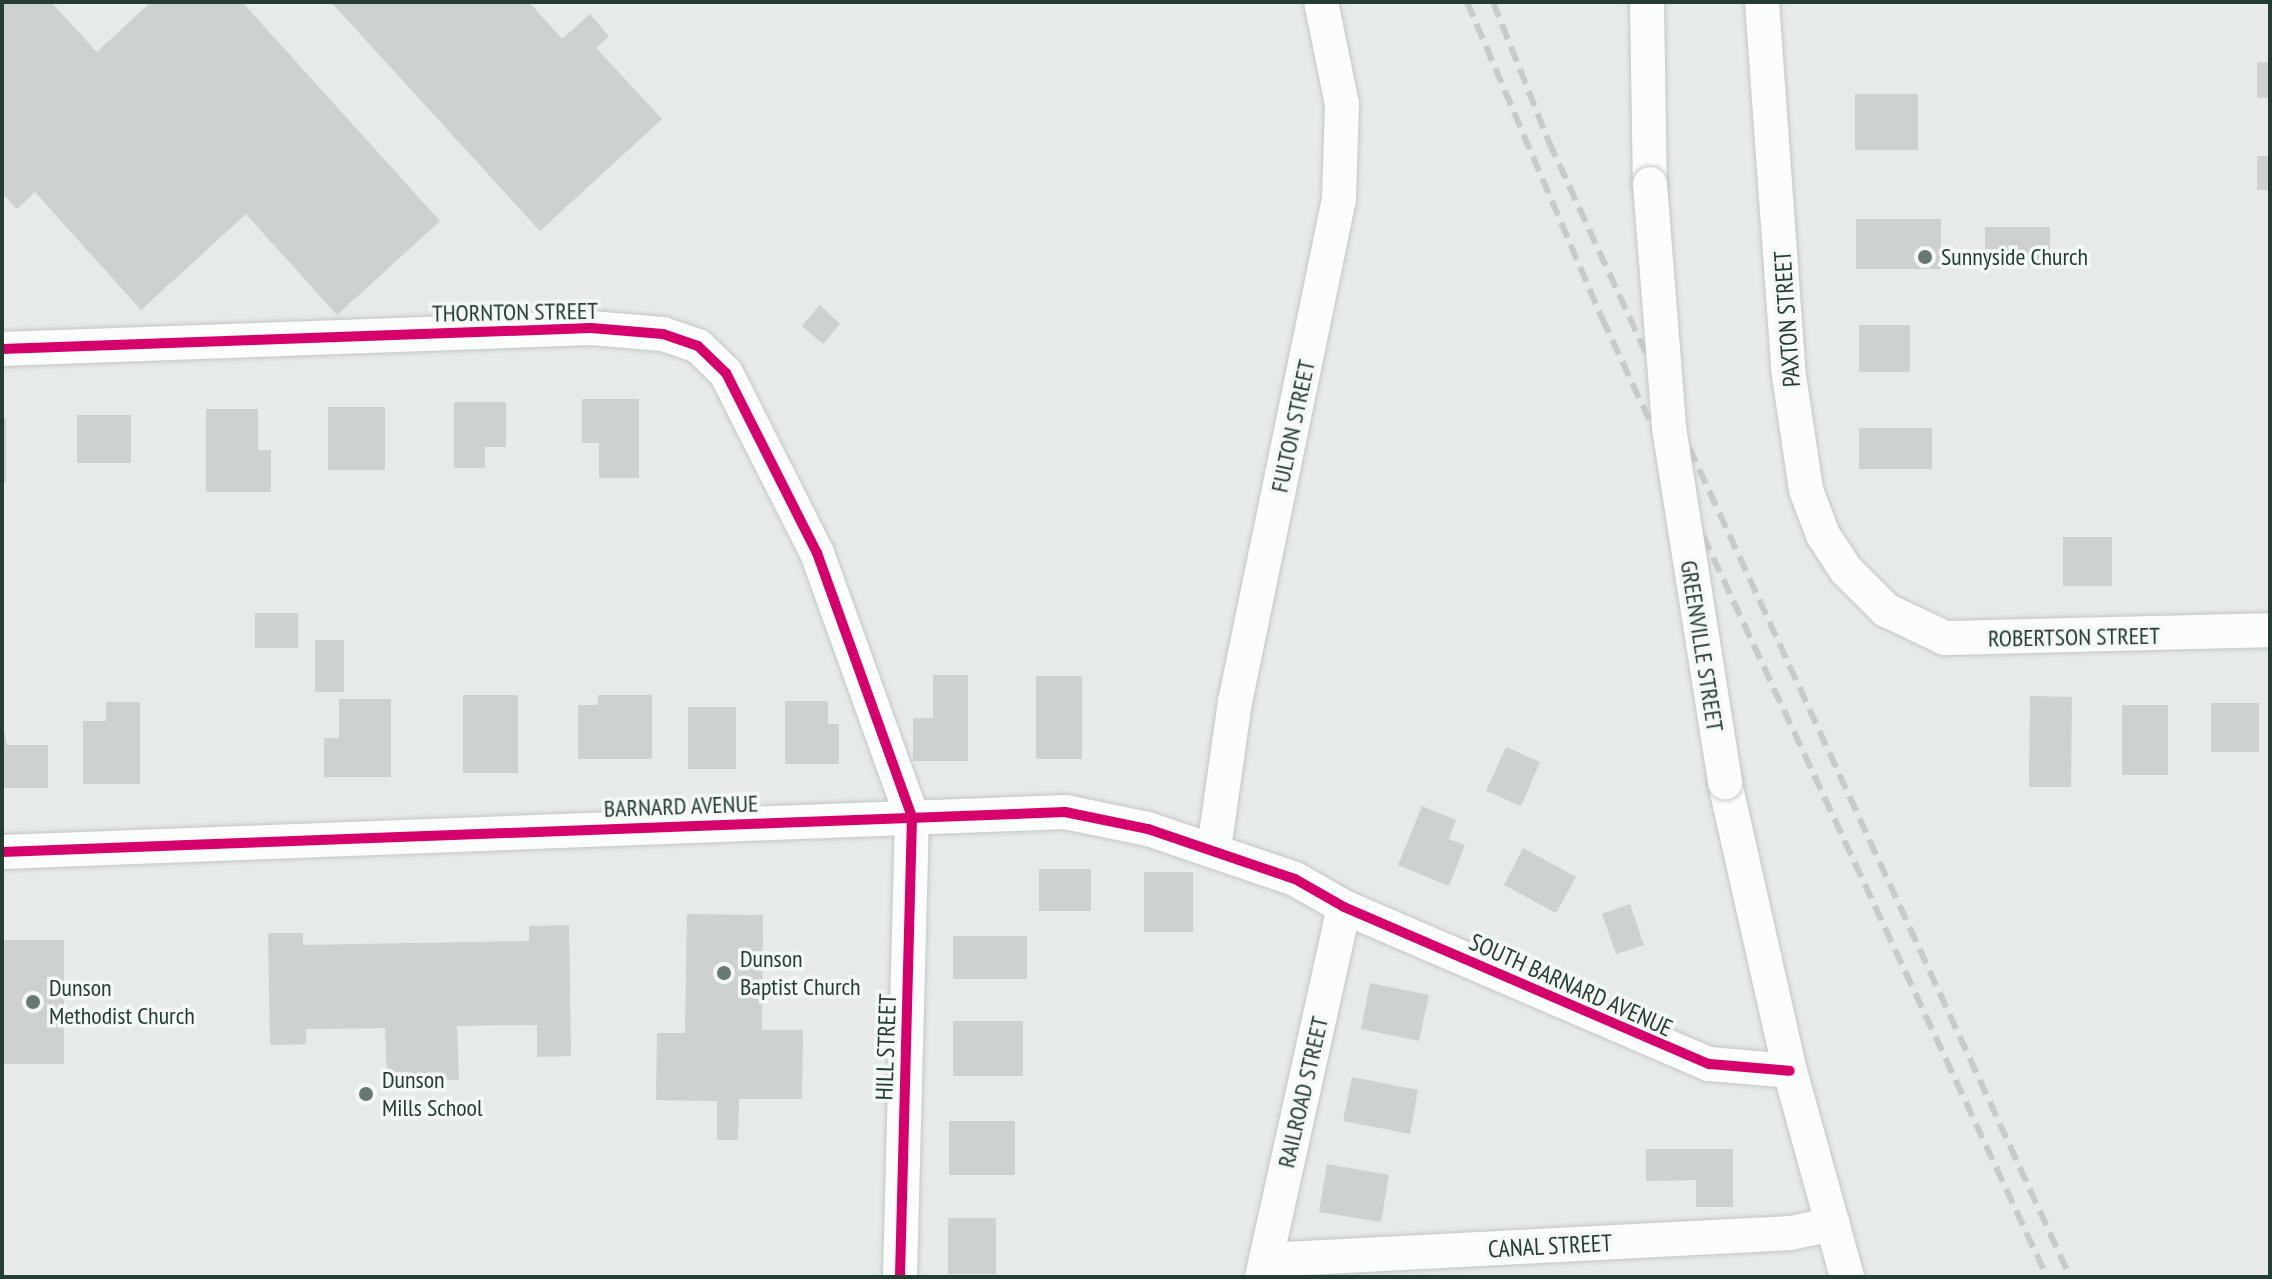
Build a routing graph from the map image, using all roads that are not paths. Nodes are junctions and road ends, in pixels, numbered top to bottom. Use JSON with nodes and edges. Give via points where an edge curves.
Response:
{"nodes":[{"id":1,"x":1321,"y":2,"type":"edge"},
{"id":2,"x":1647,"y":2,"type":"edge"},
{"id":3,"x":1762,"y":2,"type":"edge"},
{"id":4,"x":2,"y":349,"type":"edge"},
{"id":5,"x":1886,"y":610,"type":"joint"},
{"id":6,"x":2270,"y":630,"type":"edge"},
{"id":7,"x":912,"y":817,"type":"junction"},
{"id":8,"x":1214,"y":849,"type":"junction"},
{"id":9,"x":2,"y":852,"type":"edge"},
{"id":10,"x":1344,"y":907,"type":"junction"},
{"id":11,"x":1790,"y":1071,"type":"junction"},
{"id":12,"x":1833,"y":1224,"type":"junction"},
{"id":13,"x":1264,"y":1269,"type":"edge"},
{"id":14,"x":900,"y":1277,"type":"edge"},
{"id":15,"x":1847,"y":1277,"type":"edge"}],
"edges":[{"from":1,"to":8,"type":"street","name":"FULTON STREET","via":[[1342,104],[1339,199],[1235,702]]},
{"from":2,"to":11,"type":"street","name":"GREENVILLE STREET","bridge":true,"via":[[1650,184],[1669,428],[1725,783]]},
{"from":3,"to":5,"type":"street","name":"PAXTON STREET","via":[[1788,369],[1806,490],[1838,559]]},
{"from":4,"to":7,"type":"street","name":"THORNTON STREET","via":[[591,328],[663,334],[698,346],[726,373],[817,553]]},
{"from":5,"to":6,"type":"street","name":"ROBERTSON STREET","via":[[1945,638]]},
{"from":7,"to":8,"type":"street","name":"BARNARD AVENUE","via":[[1065,812]]},
{"from":7,"to":9,"type":"street","name":"BARNARD AVENUE"},
{"from":7,"to":14,"type":"street","name":"HILL STREET"},
{"from":8,"to":10,"type":"street","name":"BARNARD AVENUE","via":[[1295,879]]},
{"from":10,"to":11,"type":"street","name":"SOUTH BARNARD AVENUE","via":[[1648,1042],[1709,1064]]},
{"from":10,"to":13,"type":"street","name":"RAILROAD STREET"},
{"from":11,"to":12,"type":"street","name":"GREENVILLE STREET"},
{"from":12,"to":13,"type":"street","name":"CANAL STREET","via":[[1791,1233]]},
{"from":12,"to":15,"type":"street","name":"GREENVILLE STREET"}]}
